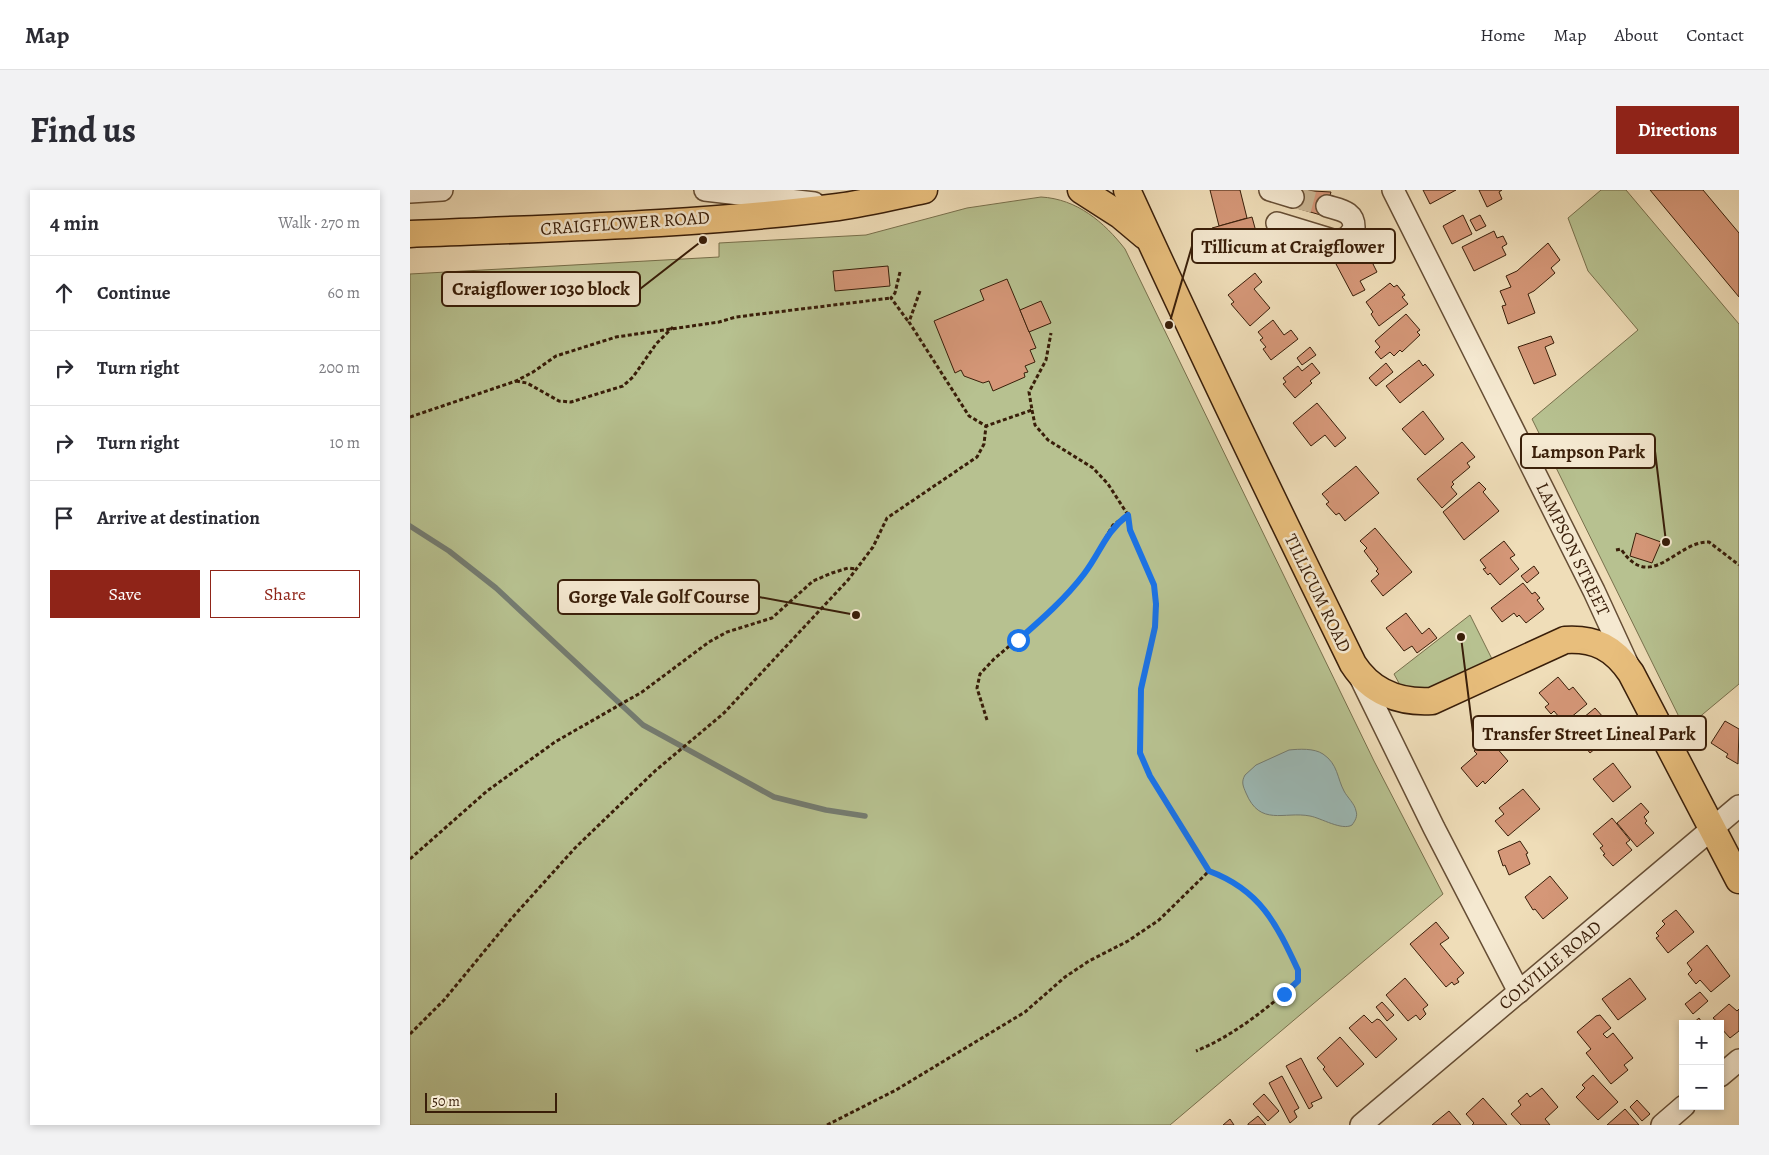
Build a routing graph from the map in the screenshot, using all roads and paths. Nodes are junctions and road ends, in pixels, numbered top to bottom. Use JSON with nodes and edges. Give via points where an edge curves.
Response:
{"nodes":[{"id":1,"x":442,"y":190,"type":"edge"},
{"id":2,"x":705,"y":190,"type":"edge"},
{"id":3,"x":924,"y":190,"type":"edge"},
{"id":4,"x":1081,"y":190,"type":"edge"},
{"id":5,"x":1127,"y":190,"type":"edge"},
{"id":6,"x":1270,"y":190,"type":"edge"},
{"id":7,"x":1393,"y":190,"type":"edge"},
{"id":8,"x":410,"y":192,"type":"edge"},
{"id":9,"x":1293,"y":197,"type":"tunnel mouth"},
{"id":10,"x":839,"y":206,"type":"junction"},
{"id":11,"x":1327,"y":206,"type":"tunnel mouth"},
{"id":12,"x":1277,"y":223,"type":"dead end"},
{"id":13,"x":410,"y":234,"type":"edge"},
{"id":14,"x":1150,"y":241,"type":"junction"},
{"id":15,"x":900,"y":272,"type":"dead end"},
{"id":16,"x":920,"y":291,"type":"dead end"},
{"id":17,"x":891,"y":298,"type":"junction"},
{"id":18,"x":909,"y":322,"type":"junction"},
{"id":19,"x":673,"y":327,"type":"junction"},
{"id":20,"x":1050,"y":333,"type":"dead end"},
{"id":21,"x":516,"y":381,"type":"junction"},
{"id":22,"x":1032,"y":410,"type":"junction"},
{"id":23,"x":410,"y":417,"type":"edge"},
{"id":24,"x":986,"y":426,"type":"junction"},
{"id":25,"x":1128,"y":515,"type":"junction"},
{"id":26,"x":1616,"y":550,"type":"dead end"},
{"id":27,"x":1739,"y":565,"type":"edge"},
{"id":28,"x":856,"y":569,"type":"junction"},
{"id":29,"x":1353,"y":664,"type":"junction"},
{"id":30,"x":1631,"y":673,"type":"junction"},
{"id":31,"x":987,"y":720,"type":"dead end"},
{"id":32,"x":1739,"y":806,"type":"edge"},
{"id":33,"x":1713,"y":828,"type":"junction"},
{"id":34,"x":410,"y":859,"type":"edge"},
{"id":35,"x":1209,"y":871,"type":"junction"},
{"id":36,"x":1739,"y":880,"type":"edge"},
{"id":37,"x":1519,"y":992,"type":"junction"},
{"id":38,"x":410,"y":1034,"type":"edge"},
{"id":39,"x":1196,"y":1051,"type":"dead end"},
{"id":40,"x":1739,"y":1060,"type":"edge"},
{"id":41,"x":1724,"y":1073,"type":"edge"},
{"id":42,"x":1679,"y":1110,"type":"edge"},
{"id":43,"x":828,"y":1125,"type":"edge"},
{"id":44,"x":1361,"y":1125,"type":"edge"},
{"id":45,"x":1662,"y":1125,"type":"edge"}],
"edges":[{"from":1,"to":8,"type":"street"},
{"from":2,"to":10,"type":"street","name":"CRAIGFLOWER ROAD"},
{"from":3,"to":10,"type":"main road","name":"CRAIGFLOWER ROAD"},
{"from":4,"to":14,"type":"main road","via":[[1120,215]]},
{"from":5,"to":14,"type":"main road","name":"TILLICUM ROAD"},
{"from":6,"to":9,"type":"street"},
{"from":7,"to":30,"type":"street","name":"LAMPSON STREET","via":[[1594,591]]},
{"from":10,"to":13,"type":"main road","name":"CRAIGFLOWER ROAD","via":[[645,223]]},
{"from":11,"to":12,"type":"street","via":[[1346,211],[1353,218],[1354,229],[1347,238],[1336,241]]},
{"from":14,"to":29,"type":"main road","name":"TILLICUM ROAD","via":[[1237,430]]},
{"from":15,"to":17,"type":"path"},
{"from":16,"to":18,"type":"path"},
{"from":17,"to":18,"type":"path"},
{"from":17,"to":19,"type":"path"},
{"from":18,"to":24,"type":"path","via":[[969,416]]},
{"from":19,"to":21,"type":"path","via":[[616,337],[556,356]]},
{"from":19,"to":21,"type":"path","via":[[623,386],[571,402],[559,401],[527,383]]},
{"from":20,"to":22,"type":"path","via":[[1046,360],[1029,392]]},
{"from":21,"to":23,"type":"path"},
{"from":22,"to":24,"type":"path"},
{"from":22,"to":25,"type":"path","via":[[1035,425],[1048,440],[1092,468],[1108,484]]},
{"from":24,"to":28,"type":"path","via":[[984,444],[977,456],[887,518],[873,547]]},
{"from":25,"to":31,"type":"path","via":[[1113,526],[1084,574],[1065,595],[980,674],[977,688]]},
{"from":25,"to":35,"type":"path","via":[[1130,530],[1154,585],[1156,604],[1155,627],[1141,689],[1140,753],[1150,776]]},
{"from":26,"to":27,"type":"path","via":[[1621,549],[1633,564],[1652,567],[1698,543],[1709,542]]},
{"from":28,"to":34,"type":"path","via":[[832,572],[813,580],[772,618],[727,632],[708,642],[642,692],[555,742],[494,785]]},
{"from":28,"to":38,"type":"path","via":[[724,713],[655,771],[575,848],[444,1000]]},
{"from":29,"to":30,"type":"main road","via":[[1374,688],[1416,702],[1447,696],[1565,640],[1596,642],[1610,649]]},
{"from":29,"to":37,"type":"street","name":"TILLICUM ROAD"},
{"from":30,"to":33,"type":"main road","name":"LAMPSON STREET"},
{"from":32,"to":33,"type":"street","name":"COLVILLE ROAD"},
{"from":33,"to":36,"type":"main road","name":"LAMPSON STREET"},
{"from":33,"to":37,"type":"street","name":"COLVILLE ROAD"},
{"from":35,"to":39,"type":"path","via":[[1225,877],[1255,898],[1266,911],[1298,970],[1298,981],[1239,1027]]},
{"from":35,"to":43,"type":"path","via":[[1159,920],[1081,967],[1025,1012],[922,1075]]},
{"from":37,"to":44,"type":"street","name":"COLVILLE ROAD"},
{"from":40,"to":41,"type":"street"},
{"from":42,"to":45,"type":"street"}]}
